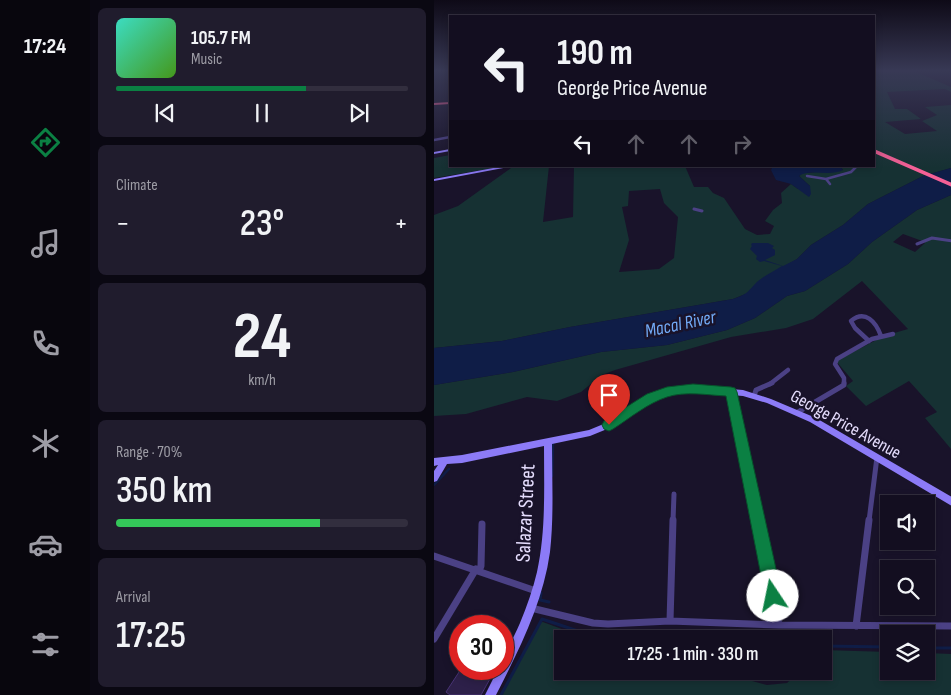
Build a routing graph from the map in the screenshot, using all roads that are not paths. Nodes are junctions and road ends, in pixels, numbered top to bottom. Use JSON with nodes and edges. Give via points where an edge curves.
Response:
{"nodes":[{"id":1,"x":449,"y":104,"type":"edge"},
{"id":2,"x":434,"y":105,"type":"edge"},
{"id":3,"x":449,"y":137,"type":"edge"},
{"id":4,"x":434,"y":140,"type":"edge"},
{"id":5,"x":449,"y":148,"type":"edge"},
{"id":6,"x":449,"y":148,"type":"edge"},
{"id":7,"x":434,"y":149,"type":"edge"},
{"id":8,"x":875,"y":151,"type":"edge"},
{"id":9,"x":434,"y":153,"type":"edge"},
{"id":10,"x":908,"y":165,"type":"joint"},
{"id":11,"x":506,"y":167,"type":"edge"},
{"id":12,"x":856,"y":167,"type":"edge"},
{"id":13,"x":807,"y":176,"type":"dead end"},
{"id":14,"x":826,"y":179,"type":"junction"},
{"id":15,"x":434,"y":180,"type":"edge"},
{"id":16,"x":830,"y":184,"type":"dead end"},
{"id":17,"x":951,"y":185,"type":"edge"},
{"id":18,"x":694,"y":209,"type":"dead end"},
{"id":19,"x":702,"y":212,"type":"dead end"},
{"id":20,"x":951,"y":242,"type":"edge"},
{"id":21,"x":917,"y":244,"type":"dead end"},
{"id":22,"x":893,"y":334,"type":"dead end"},
{"id":23,"x":880,"y":336,"type":"junction"},
{"id":24,"x":869,"y":341,"type":"junction"},
{"id":25,"x":788,"y":370,"type":"dead end"},
{"id":26,"x":731,"y":392,"type":"junction"},
{"id":27,"x":754,"y":396,"type":"junction"},
{"id":28,"x":798,"y":412,"type":"junction"},
{"id":29,"x":548,"y":442,"type":"junction"},
{"id":30,"x":877,"y":456,"type":"junction"},
{"id":31,"x":437,"y":463,"type":"edge"},
{"id":32,"x":434,"y":478,"type":"edge"},
{"id":33,"x":674,"y":494,"type":"dead end"},
{"id":34,"x":951,"y":502,"type":"edge"},
{"id":35,"x":482,"y":524,"type":"dead end"},
{"id":36,"x":434,"y":556,"type":"edge"},
{"id":37,"x":478,"y":570,"type":"junction"},
{"id":38,"x":536,"y":591,"type":"junction"},
{"id":39,"x":531,"y":608,"type":"junction"},
{"id":40,"x":670,"y":621,"type":"junction"},
{"id":41,"x":779,"y":625,"type":"junction"},
{"id":42,"x":856,"y":626,"type":"junction"},
{"id":43,"x":951,"y":626,"type":"edge"},
{"id":44,"x":434,"y":639,"type":"edge"},
{"id":45,"x":490,"y":695,"type":"edge"}],
"edges":[{"from":1,"to":2,"type":"highway"},
{"from":3,"to":4,"type":"street"},
{"from":5,"to":7,"type":"main road"},
{"from":6,"to":9,"type":"main road"},
{"from":8,"to":10,"type":"highway"},
{"from":10,"to":17,"type":"highway"},
{"from":11,"to":15,"type":"main road"},
{"from":12,"to":14,"type":"street","via":[[851,172]]},
{"from":13,"to":14,"type":"street"},
{"from":14,"to":16,"type":"street"},
{"from":18,"to":19,"type":"street"},
{"from":20,"to":21,"type":"street","via":[[932,238]]},
{"from":22,"to":23,"type":"street"},
{"from":23,"to":24,"type":"street"},
{"from":23,"to":24,"type":"street","via":[[880,331],[868,316],[854,317],[853,325]]},
{"from":24,"to":28,"type":"street","via":[[835,362],[844,378],[844,385]]},
{"from":25,"to":27,"type":"street","via":[[769,385],[756,390]]},
{"from":26,"to":27,"type":"main road","name":"George Price Avenue"},
{"from":26,"to":29,"type":"main road","name":"George Price Avenue","via":[[693,389],[667,392],[600,430]]},
{"from":26,"to":41,"type":"street"},
{"from":27,"to":28,"type":"main road","name":"George Price Avenue"},
{"from":28,"to":30,"type":"main road","name":"George Price Avenue"},
{"from":29,"to":31,"type":"main road","name":"George Price Avenue"},
{"from":29,"to":38,"type":"main road","name":"Salazar Street","via":[[547,536]]},
{"from":30,"to":34,"type":"main road","name":"George Price Avenue"},
{"from":30,"to":42,"type":"street"},
{"from":31,"to":32,"type":"main road"},
{"from":33,"to":40,"type":"street"},
{"from":35,"to":37,"type":"street","via":[[481,566]]},
{"from":36,"to":37,"type":"street"},
{"from":37,"to":38,"type":"street"},
{"from":37,"to":44,"type":"street"},
{"from":38,"to":39,"type":"main road","name":"Salazar Street"},
{"from":39,"to":40,"type":"street","via":[[593,623]]},
{"from":39,"to":45,"type":"main road","name":"Salazar Street"},
{"from":40,"to":41,"type":"street"},
{"from":41,"to":42,"type":"street"},
{"from":42,"to":43,"type":"street"}]}
